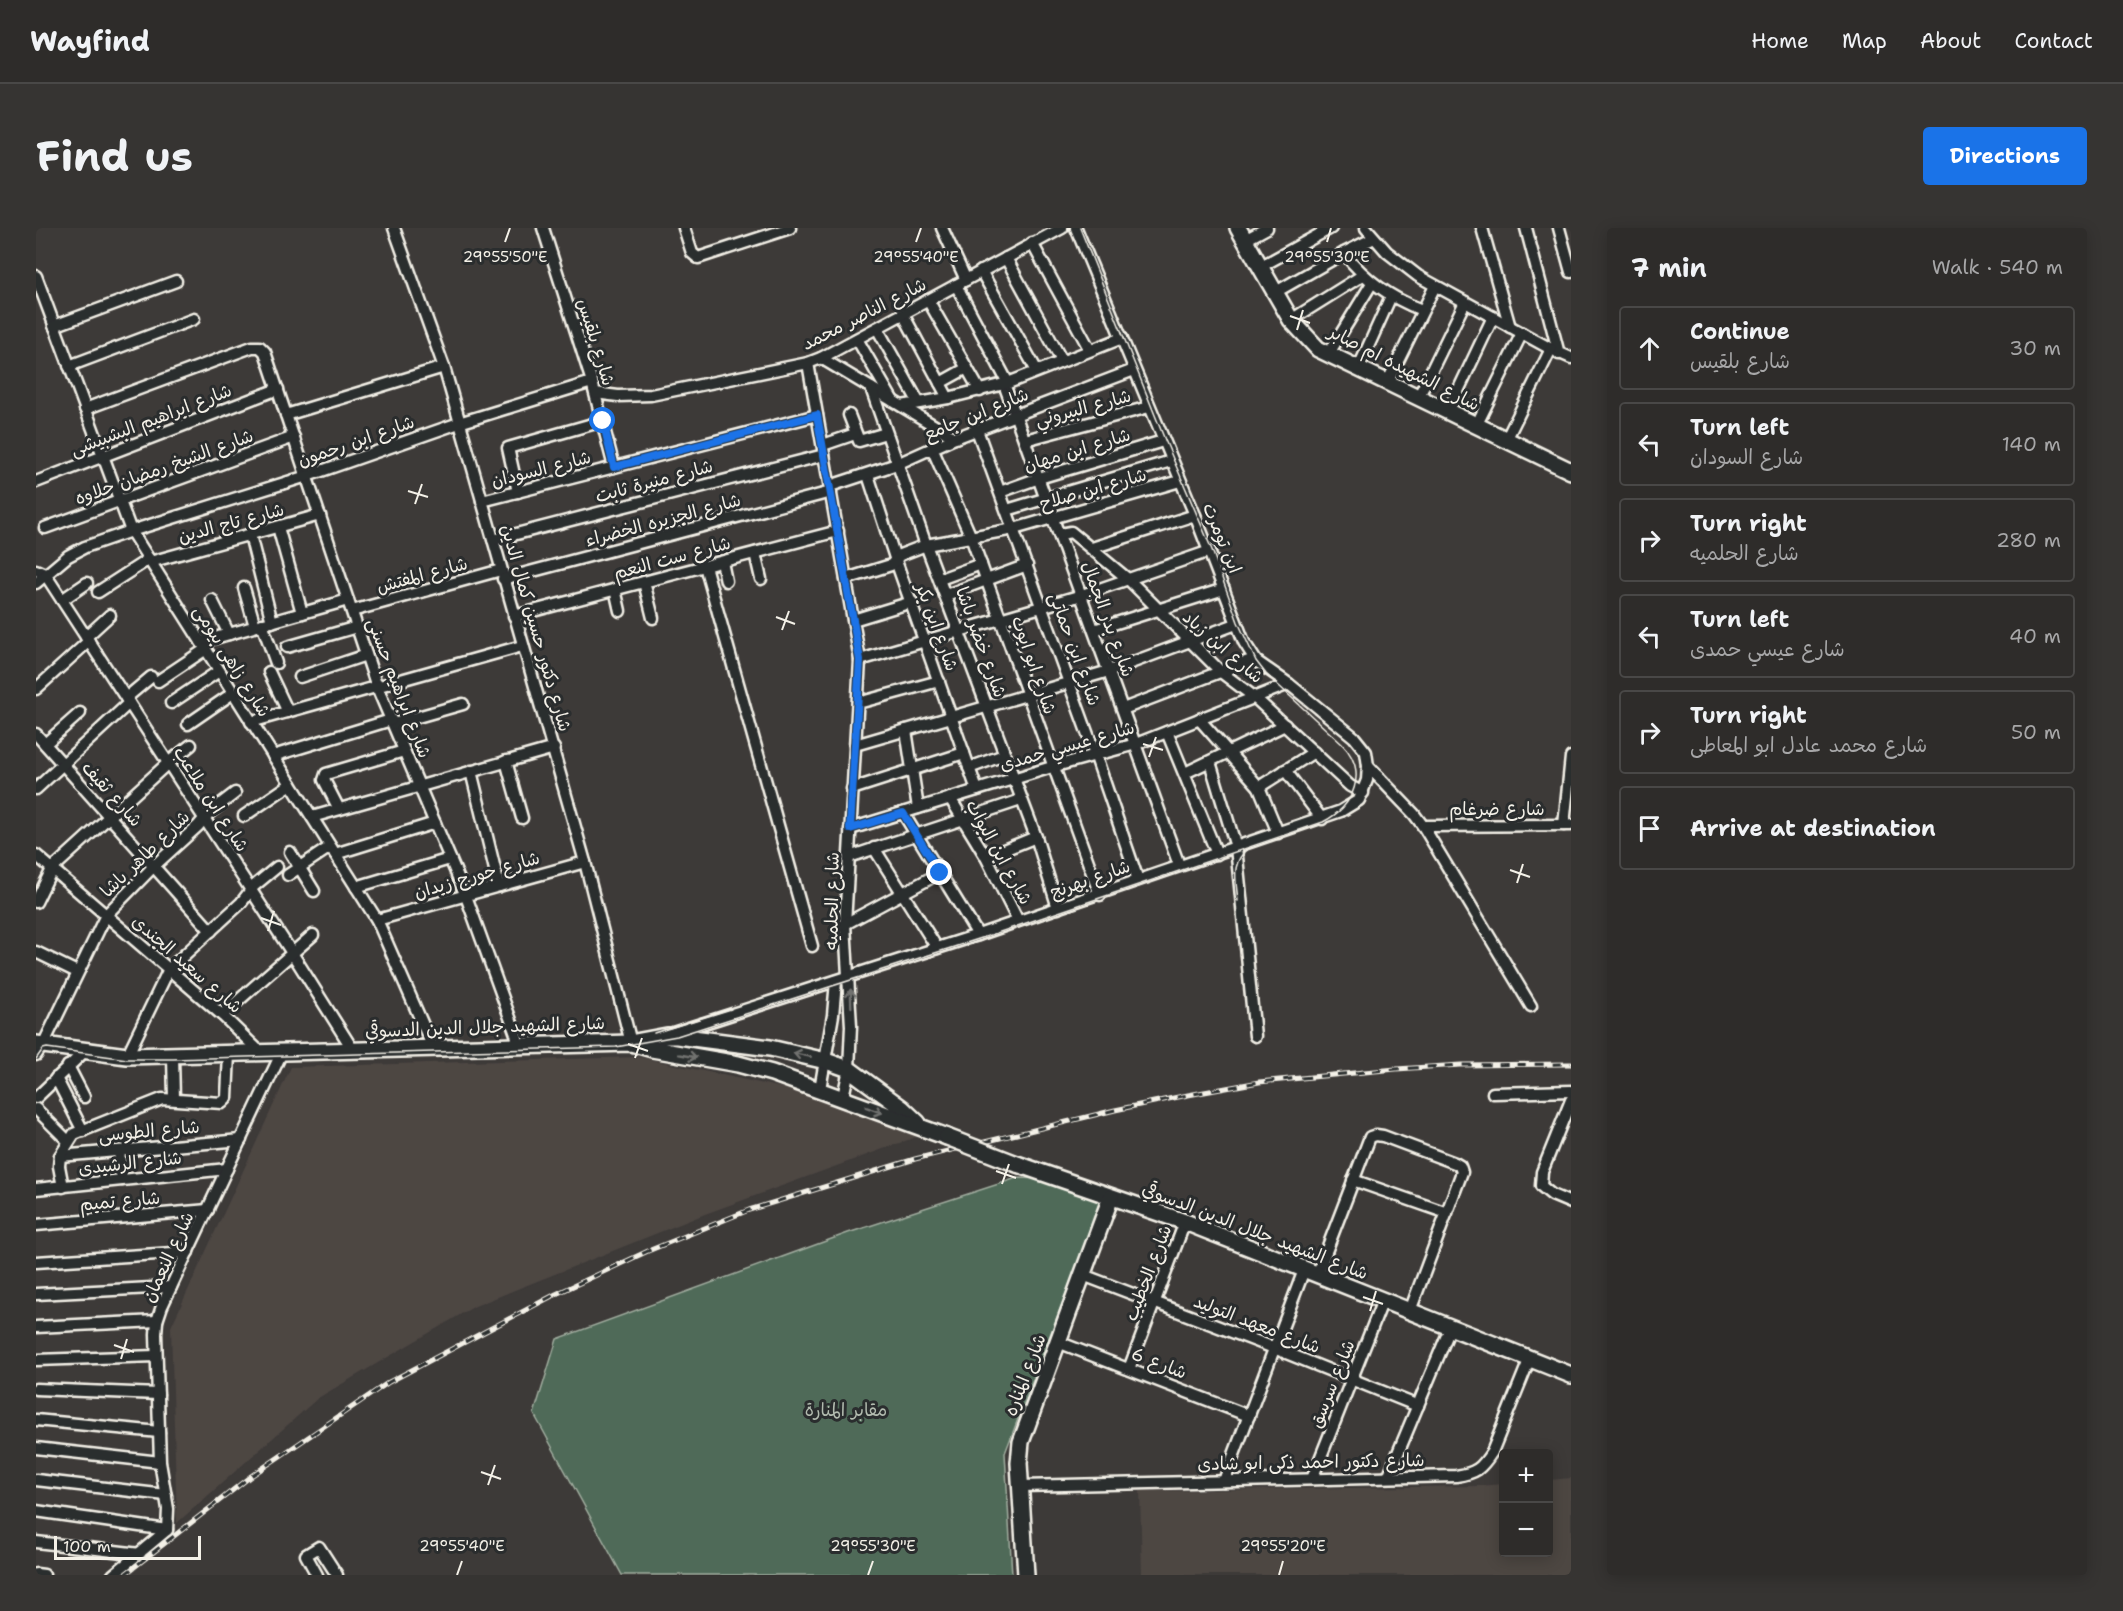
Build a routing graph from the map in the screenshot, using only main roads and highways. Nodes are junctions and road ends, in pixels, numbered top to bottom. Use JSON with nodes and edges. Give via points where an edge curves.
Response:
{"nodes":[{"id":1,"x":1242,"y":234,"type":"edge"},
{"id":2,"x":1571,"y":471,"type":"edge"},
{"id":3,"x":631,"y":1043,"type":"junction"},
{"id":4,"x":38,"y":1048,"type":"edge"},
{"id":5,"x":923,"y":1127,"type":"junction"},
{"id":6,"x":1111,"y":1197,"type":"junction"},
{"id":7,"x":1571,"y":1375,"type":"edge"},
{"id":8,"x":1026,"y":1575,"type":"edge"}],
"edges":[{"from":1,"to":2,"type":"main road","name":"شارع الشهيده ام صابر","via":[[1291,320],[1328,355]]},
{"from":3,"to":4,"type":"main road","name":"شارع الشهيد جلال الدين الدسوقي","via":[[173,1056]]},
{"from":3,"to":5,"type":"main road","name":"شارع الشهيد جلال الدين الدسوقي","one_way":true,"via":[[772,1073]]},
{"from":5,"to":3,"type":"main road","name":"شارع الشهيد جلال الدين الدسوقي","one_way":true,"via":[[849,1070],[826,1061],[770,1048],[667,1036]]},
{"from":5,"to":6,"type":"main road","name":"شارع الشهيد جلال الدين الدسوقي","bridge":true},
{"from":6,"to":7,"type":"main road","name":"شارع الشهيد جلال الدين الدسوقي","via":[[1185,1222]]},
{"from":6,"to":8,"type":"main road","name":"شارع المناره","via":[[1024,1431],[1020,1453]]}]}
